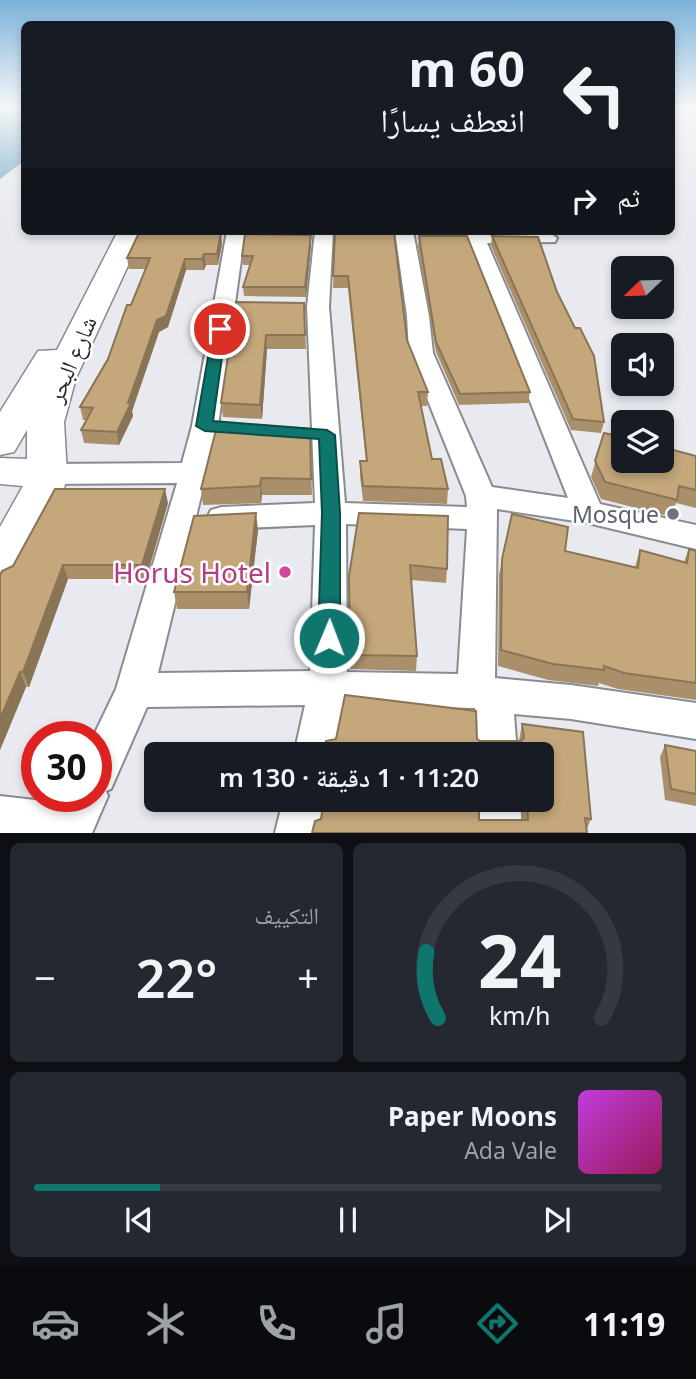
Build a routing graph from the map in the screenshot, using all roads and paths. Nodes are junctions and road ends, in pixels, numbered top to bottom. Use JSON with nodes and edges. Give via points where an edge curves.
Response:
{"nodes":[{"id":1,"x":133,"y":235,"type":"edge"},
{"id":2,"x":133,"y":235,"type":"edge"},
{"id":3,"x":238,"y":235,"type":"edge"},
{"id":4,"x":321,"y":235,"type":"edge"},
{"id":5,"x":399,"y":235,"type":"edge"},
{"id":6,"x":474,"y":235,"type":"edge"},
{"id":7,"x":492,"y":235,"type":"edge"},
{"id":8,"x":548,"y":238,"type":"dead end"},
{"id":9,"x":295,"y":433,"type":"edge"},
{"id":10,"x":327,"y":435,"type":"junction"},
{"id":11,"x":0,"y":443,"type":"edge"},
{"id":12,"x":0,"y":471,"type":"edge"},
{"id":13,"x":193,"y":472,"type":"junction"},
{"id":14,"x":47,"y":474,"type":"junction"},
{"id":15,"x":482,"y":507,"type":"junction"},
{"id":16,"x":588,"y":512,"type":"junction"},
{"id":17,"x":331,"y":513,"type":"junction"},
{"id":18,"x":182,"y":520,"type":"junction"},
{"id":19,"x":696,"y":537,"type":"edge"},
{"id":20,"x":6,"y":546,"type":"edge"},
{"id":21,"x":328,"y":688,"type":"junction"},
{"id":22,"x":135,"y":690,"type":"junction"},
{"id":23,"x":485,"y":693,"type":"junction"},
{"id":24,"x":696,"y":721,"type":"edge"},
{"id":25,"x":112,"y":740,"type":"edge"},
{"id":26,"x":317,"y":742,"type":"edge"},
{"id":27,"x":495,"y":742,"type":"edge"},
{"id":28,"x":301,"y":812,"type":"edge"},
{"id":29,"x":499,"y":812,"type":"edge"},
{"id":30,"x":0,"y":818,"type":"edge"},
{"id":31,"x":77,"y":819,"type":"edge"},
{"id":32,"x":297,"y":833,"type":"edge"},
{"id":33,"x":500,"y":833,"type":"edge"}],
"edges":[{"from":1,"to":11,"type":"main road","name":"شارع البحر"},
{"from":2,"to":14,"type":"main road","name":"شارع البحر","via":[[59,378],[45,422]]},
{"from":3,"to":13,"type":"street","via":[[237,305],[218,427]]},
{"from":4,"to":10,"type":"street","via":[[305,307]]},
{"from":5,"to":15,"type":"street","via":[[418,316],[421,354]]},
{"from":6,"to":16,"type":"street"},
{"from":7,"to":8,"type":"street"},
{"from":9,"to":10,"type":"street"},
{"from":10,"to":17,"type":"street"},
{"from":12,"to":14,"type":"main road"},
{"from":13,"to":14,"type":"street"},
{"from":13,"to":18,"type":"street"},
{"from":14,"to":20,"type":"main road","name":"شارع البحر","via":[[43,489]]},
{"from":15,"to":16,"type":"street"},
{"from":15,"to":17,"type":"street"},
{"from":15,"to":23,"type":"street"},
{"from":16,"to":19,"type":"street"},
{"from":17,"to":18,"type":"street"},
{"from":17,"to":21,"type":"street"},
{"from":18,"to":22,"type":"street"},
{"from":21,"to":22,"type":"street"},
{"from":21,"to":23,"type":"street"},
{"from":21,"to":26,"type":"street"},
{"from":22,"to":25,"type":"street"},
{"from":23,"to":24,"type":"street"},
{"from":23,"to":27,"type":"street"},
{"from":28,"to":32,"type":"street"},
{"from":29,"to":33,"type":"street"},
{"from":30,"to":31,"type":"street"}]}
